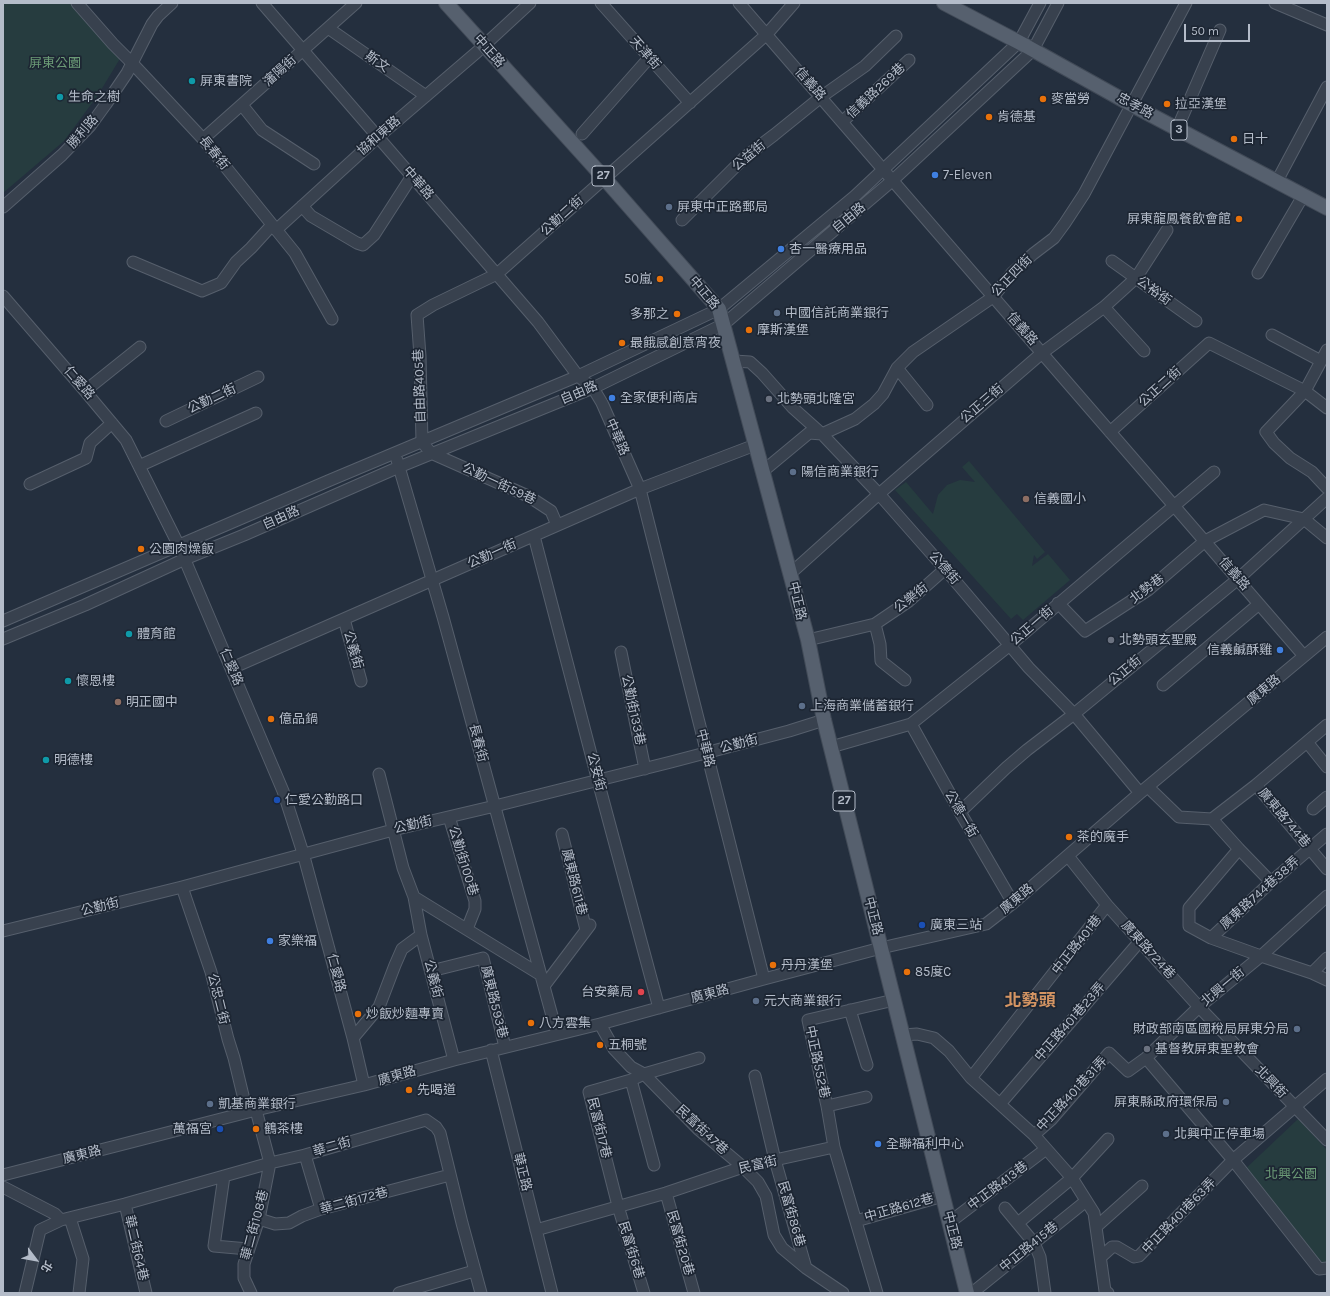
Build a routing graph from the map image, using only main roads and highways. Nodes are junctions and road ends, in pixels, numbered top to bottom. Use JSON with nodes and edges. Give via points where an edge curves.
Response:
{"nodes":[{"id":1,"x":446,"y":3,"type":"edge"},
{"id":2,"x":944,"y":3,"type":"edge"},
{"id":3,"x":1327,"y":208,"type":"edge"},
{"id":4,"x":967,"y":1293,"type":"edge"}],
"edges":[{"from":1,"to":4,"type":"main road","name":"中正路","number":"27","via":[[719,309],[808,640],[824,720]]},
{"from":2,"to":3,"type":"main road","name":"忠孝路","number":"3"}]}
